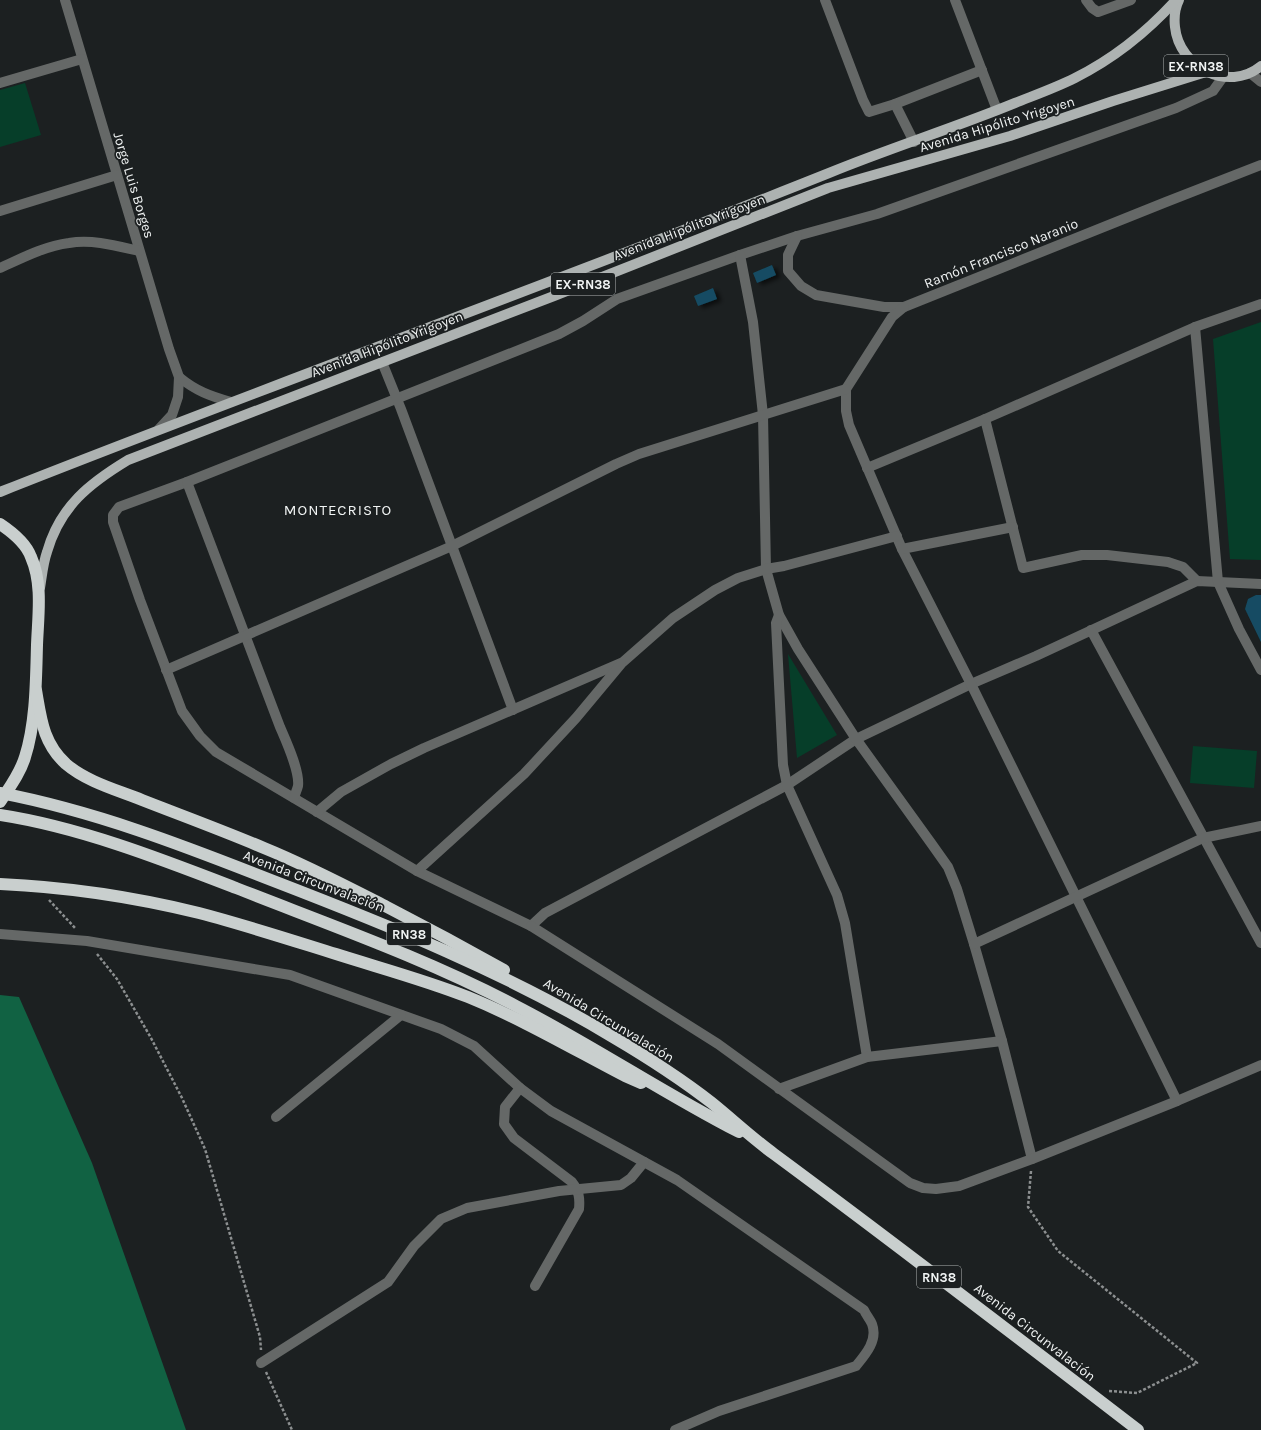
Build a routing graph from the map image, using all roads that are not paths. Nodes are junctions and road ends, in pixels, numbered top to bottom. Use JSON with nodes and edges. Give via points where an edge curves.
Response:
{"nodes":[{"id":1,"x":65,"y":0,"type":"edge"},
{"id":2,"x":825,"y":0,"type":"edge"},
{"id":3,"x":955,"y":0,"type":"edge"},
{"id":4,"x":1086,"y":0,"type":"edge"},
{"id":5,"x":1131,"y":0,"type":"edge"},
{"id":6,"x":1176,"y":0,"type":"edge"},
{"id":7,"x":1179,"y":0,"type":"edge"},
{"id":8,"x":82,"y":59,"type":"junction"},
{"id":9,"x":1261,"y":66,"type":"edge"},
{"id":10,"x":982,"y":70,"type":"junction"},
{"id":11,"x":1206,"y":72,"type":"junction"},
{"id":12,"x":1250,"y":73,"type":"junction"},
{"id":13,"x":1223,"y":77,"type":"junction"},
{"id":14,"x":1261,"y":82,"type":"edge"},
{"id":15,"x":0,"y":83,"type":"edge"},
{"id":16,"x":895,"y":104,"type":"junction"},
{"id":17,"x":997,"y":110,"type":"junction"},
{"id":18,"x":914,"y":142,"type":"junction"},
{"id":19,"x":1261,"y":165,"type":"edge"},
{"id":20,"x":117,"y":175,"type":"junction"},
{"id":21,"x":0,"y":211,"type":"edge"},
{"id":22,"x":797,"y":236,"type":"junction"},
{"id":23,"x":139,"y":251,"type":"junction"},
{"id":24,"x":740,"y":254,"type":"junction"},
{"id":25,"x":0,"y":268,"type":"edge"},
{"id":26,"x":1261,"y":304,"type":"edge"},
{"id":27,"x":904,"y":307,"type":"junction"},
{"id":28,"x":1195,"y":327,"type":"junction"},
{"id":29,"x":382,"y":362,"type":"junction"},
{"id":30,"x":179,"y":377,"type":"junction"},
{"id":31,"x":846,"y":389,"type":"junction"},
{"id":32,"x":396,"y":398,"type":"junction"},
{"id":33,"x":231,"y":402,"type":"junction"},
{"id":34,"x":763,"y":415,"type":"junction"},
{"id":35,"x":985,"y":419,"type":"junction"},
{"id":36,"x":159,"y":429,"type":"junction"},
{"id":37,"x":867,"y":468,"type":"junction"},
{"id":38,"x":187,"y":482,"type":"junction"},
{"id":39,"x":0,"y":492,"type":"edge"},
{"id":40,"x":0,"y":524,"type":"edge"},
{"id":41,"x":1012,"y":527,"type":"junction"},
{"id":42,"x":897,"y":536,"type":"junction"},
{"id":43,"x":452,"y":546,"type":"junction"},
{"id":44,"x":902,"y":549,"type":"junction"},
{"id":45,"x":766,"y":569,"type":"junction"},
{"id":46,"x":1196,"y":581,"type":"junction"},
{"id":47,"x":1218,"y":582,"type":"junction"},
{"id":48,"x":1261,"y":584,"type":"edge"},
{"id":49,"x":39,"y":596,"type":"junction"},
{"id":50,"x":779,"y":615,"type":"junction"},
{"id":51,"x":1091,"y":630,"type":"junction"},
{"id":52,"x":245,"y":636,"type":"junction"},
{"id":53,"x":623,"y":662,"type":"junction"},
{"id":54,"x":166,"y":670,"type":"junction"},
{"id":55,"x":1261,"y":670,"type":"edge"},
{"id":56,"x":971,"y":684,"type":"junction"},
{"id":57,"x":36,"y":690,"type":"junction"},
{"id":58,"x":513,"y":710,"type":"junction"},
{"id":59,"x":856,"y":739,"type":"junction"},
{"id":60,"x":787,"y":785,"type":"junction"},
{"id":61,"x":0,"y":794,"type":"edge"},
{"id":62,"x":294,"y":798,"type":"junction"},
{"id":63,"x":0,"y":802,"type":"edge"},
{"id":64,"x":317,"y":812,"type":"junction"},
{"id":65,"x":0,"y":815,"type":"edge"},
{"id":66,"x":1261,"y":826,"type":"edge"},
{"id":67,"x":1203,"y":838,"type":"junction"},
{"id":68,"x":417,"y":871,"type":"junction"},
{"id":69,"x":0,"y":884,"type":"edge"},
{"id":70,"x":1077,"y":897,"type":"junction"},
{"id":71,"x":531,"y":926,"type":"junction"},
{"id":72,"x":0,"y":934,"type":"edge"},
{"id":73,"x":1261,"y":943,"type":"edge"},
{"id":74,"x":974,"y":944,"type":"junction"},
{"id":75,"x":401,"y":1015,"type":"junction"},
{"id":76,"x":613,"y":1036,"type":"junction"},
{"id":77,"x":1002,"y":1041,"type":"junction"},
{"id":78,"x":867,"y":1057,"type":"junction"},
{"id":79,"x":1261,"y":1065,"type":"edge"},
{"id":80,"x":520,"y":1088,"type":"junction"},
{"id":81,"x":779,"y":1089,"type":"junction"},
{"id":82,"x":673,"y":1095,"type":"junction"},
{"id":83,"x":1177,"y":1101,"type":"junction"},
{"id":84,"x":276,"y":1117,"type":"dead end"},
{"id":85,"x":759,"y":1143,"type":"junction"},
{"id":86,"x":1032,"y":1159,"type":"junction"},
{"id":87,"x":644,"y":1162,"type":"junction"},
{"id":88,"x":578,"y":1190,"type":"junction"},
{"id":89,"x":535,"y":1286,"type":"dead end"},
{"id":90,"x":261,"y":1363,"type":"road end"},
{"id":91,"x":675,"y":1430,"type":"edge"},
{"id":92,"x":1138,"y":1430,"type":"edge"}],
"edges":[{"from":1,"to":8,"type":"street","name":"Jorge Luis Borges"},
{"from":2,"to":16,"type":"street","via":[[869,112]]},
{"from":3,"to":10,"type":"street"},
{"from":4,"to":5,"type":"street","via":[[1098,12]]},
{"from":6,"to":17,"type":"main road","name":"Avenida Hipólito Yrigoyen","number":"EX-RN38","via":[[1159,19],[1104,61],[1075,78]]},
{"from":7,"to":11,"type":"main road","number":"EX-RN38","via":[[1174,19],[1176,36],[1182,51],[1192,63]]},
{"from":8,"to":15,"type":"street"},
{"from":8,"to":20,"type":"street","name":"Jorge Luis Borges"},
{"from":9,"to":12,"type":"main road","number":"EX-RN38"},
{"from":10,"to":16,"type":"street"},
{"from":10,"to":17,"type":"street"},
{"from":11,"to":13,"type":"main road","number":"EX-RN38"},
{"from":11,"to":29,"type":"main road","name":"Avenida Hipólito Yrigoyen","number":"EX-RN38","via":[[1010,136],[828,188]]},
{"from":12,"to":13,"type":"main road","number":"EX-RN38"},
{"from":12,"to":14,"type":"street"},
{"from":13,"to":22,"type":"street","via":[[1213,91],[1176,108],[877,214]]},
{"from":16,"to":18,"type":"street"},
{"from":17,"to":18,"type":"main road","name":"Avenida Hipólito Yrigoyen","number":"EX-RN38"},
{"from":18,"to":33,"type":"main road","name":"Avenida Hipólito Yrigoyen","number":"EX-RN38"},
{"from":19,"to":27,"type":"street","name":"Ramón Francisco Naranio"},
{"from":20,"to":21,"type":"street"},
{"from":20,"to":23,"type":"street","name":"Jorge Luis Borges"},
{"from":22,"to":24,"type":"street"},
{"from":22,"to":27,"type":"street","name":"Ramón Francisco Naranio","via":[[788,255],[788,271],[801,286],[816,294],[884,307]]},
{"from":23,"to":25,"type":"street","via":[[96,243],[70,243],[51,247]]},
{"from":23,"to":30,"type":"street","name":"Jorge Luis Borges"},
{"from":24,"to":32,"type":"street","via":[[617,298],[559,334]]},
{"from":24,"to":34,"type":"street","via":[[753,322]]},
{"from":26,"to":28,"type":"street"},
{"from":27,"to":31,"type":"street","via":[[892,317]]},
{"from":28,"to":35,"type":"street"},
{"from":28,"to":47,"type":"street"},
{"from":29,"to":32,"type":"street"},
{"from":29,"to":49,"type":"main road","name":"Avenida Hipólito Yrigoyen","number":"EX-RN38","via":[[128,460],[103,475],[70,506],[54,533],[46,552]]},
{"from":30,"to":33,"type":"street","via":[[208,396]]},
{"from":30,"to":36,"type":"street","name":"Jorge Luis Borges","via":[[178,397],[172,415]]},
{"from":31,"to":34,"type":"street"},
{"from":31,"to":37,"type":"street","via":[[846,411]]},
{"from":32,"to":38,"type":"street"},
{"from":32,"to":43,"type":"street"},
{"from":33,"to":36,"type":"main road","name":"Avenida Hipólito Yrigoyen","number":"EX-RN38"},
{"from":34,"to":43,"type":"street","via":[[633,457]]},
{"from":34,"to":45,"type":"street"},
{"from":35,"to":37,"type":"street"},
{"from":35,"to":41,"type":"street"},
{"from":36,"to":39,"type":"main road","name":"Avenida Hipólito Yrigoyen","number":"EX-RN38"},
{"from":37,"to":42,"type":"street"},
{"from":38,"to":52,"type":"street"},
{"from":38,"to":54,"type":"street","via":[[119,507],[113,515],[113,522]]},
{"from":40,"to":49,"type":"highway","via":[[12,532],[31,556]]},
{"from":41,"to":44,"type":"street"},
{"from":41,"to":46,"type":"street","via":[[1023,568],[1082,554],[1107,555],[1168,562],[1183,567]]},
{"from":42,"to":44,"type":"street"},
{"from":42,"to":45,"type":"street"},
{"from":43,"to":52,"type":"street"},
{"from":43,"to":58,"type":"street"},
{"from":44,"to":56,"type":"street"},
{"from":45,"to":50,"type":"street"},
{"from":45,"to":53,"type":"street","via":[[738,578],[715,590],[673,618]]},
{"from":46,"to":47,"type":"street"},
{"from":46,"to":51,"type":"street"},
{"from":47,"to":48,"type":"street"},
{"from":47,"to":55,"type":"street"},
{"from":49,"to":57,"type":"highway"},
{"from":50,"to":59,"type":"street"},
{"from":50,"to":60,"type":"street","via":[[776,623],[783,764]]},
{"from":51,"to":56,"type":"street"},
{"from":51,"to":67,"type":"street"},
{"from":52,"to":54,"type":"street"},
{"from":52,"to":62,"type":"street","via":[[290,750],[298,785]]},
{"from":53,"to":58,"type":"street"},
{"from":53,"to":68,"type":"street","via":[[524,774]]},
{"from":54,"to":62,"type":"street","via":[[182,711],[200,736],[216,752]]},
{"from":56,"to":59,"type":"street"},
{"from":56,"to":70,"type":"street"},
{"from":57,"to":63,"type":"highway","via":[[25,757],[17,776]]},
{"from":57,"to":76,"type":"highway","via":[[47,739],[55,753],[80,774],[278,853],[337,881],[539,989]]},
{"from":58,"to":64,"type":"street","via":[[391,764],[342,792]]},
{"from":59,"to":60,"type":"street"},
{"from":59,"to":74,"type":"street","via":[[948,867]]},
{"from":60,"to":71,"type":"street","via":[[545,913]]},
{"from":60,"to":78,"type":"street","via":[[837,894],[845,923]]},
{"from":61,"to":76,"type":"highway","name":"Avenida Circunvalación","number":"RN38","via":[[77,810],[146,832],[394,928],[470,961]]},
{"from":62,"to":64,"type":"street"},
{"from":64,"to":68,"type":"street"},
{"from":65,"to":82,"type":"highway","name":"Avenida Circunvalación","number":"RN38","via":[[63,828],[139,852],[400,953],[516,1006]]},
{"from":66,"to":67,"type":"street"},
{"from":67,"to":70,"type":"street"},
{"from":67,"to":73,"type":"street"},
{"from":68,"to":71,"type":"street"},
{"from":69,"to":82,"type":"highway","via":[[90,891],[199,913],[412,978],[468,997],[518,1019],[625,1076]]},
{"from":70,"to":74,"type":"street"},
{"from":70,"to":83,"type":"street"},
{"from":71,"to":81,"type":"street","via":[[718,1044]]},
{"from":72,"to":75,"type":"street","via":[[88,941],[290,975]]},
{"from":74,"to":77,"type":"street"},
{"from":75,"to":80,"type":"street","via":[[441,1029],[474,1046]]},
{"from":75,"to":84,"type":"street"},
{"from":76,"to":85,"type":"highway","name":"Avenida Circunvalación","number":"RN38","via":[[711,1102]]},
{"from":77,"to":78,"type":"street"},
{"from":77,"to":86,"type":"street"},
{"from":78,"to":81,"type":"street"},
{"from":79,"to":83,"type":"street"},
{"from":80,"to":87,"type":"street","via":[[551,1111]]},
{"from":80,"to":88,"type":"street","via":[[505,1107],[504,1124],[514,1138],[572,1182]]},
{"from":81,"to":86,"type":"street","via":[[910,1183],[923,1188],[959,1186]]},
{"from":82,"to":85,"type":"highway","name":"Avenida Circunvalación","number":"RN38"},
{"from":83,"to":86,"type":"street"},
{"from":85,"to":92,"type":"highway","name":"Avenida Circunvalación","number":"RN38"},
{"from":87,"to":88,"type":"street","via":[[631,1178],[621,1185]]},
{"from":87,"to":91,"type":"street","via":[[677,1180],[864,1310],[874,1333],[870,1348],[856,1366],[718,1411]]},
{"from":88,"to":89,"type":"street","via":[[579,1209]]},
{"from":88,"to":90,"type":"street","via":[[559,1191],[467,1208],[441,1219],[414,1246],[388,1282]]}]}
